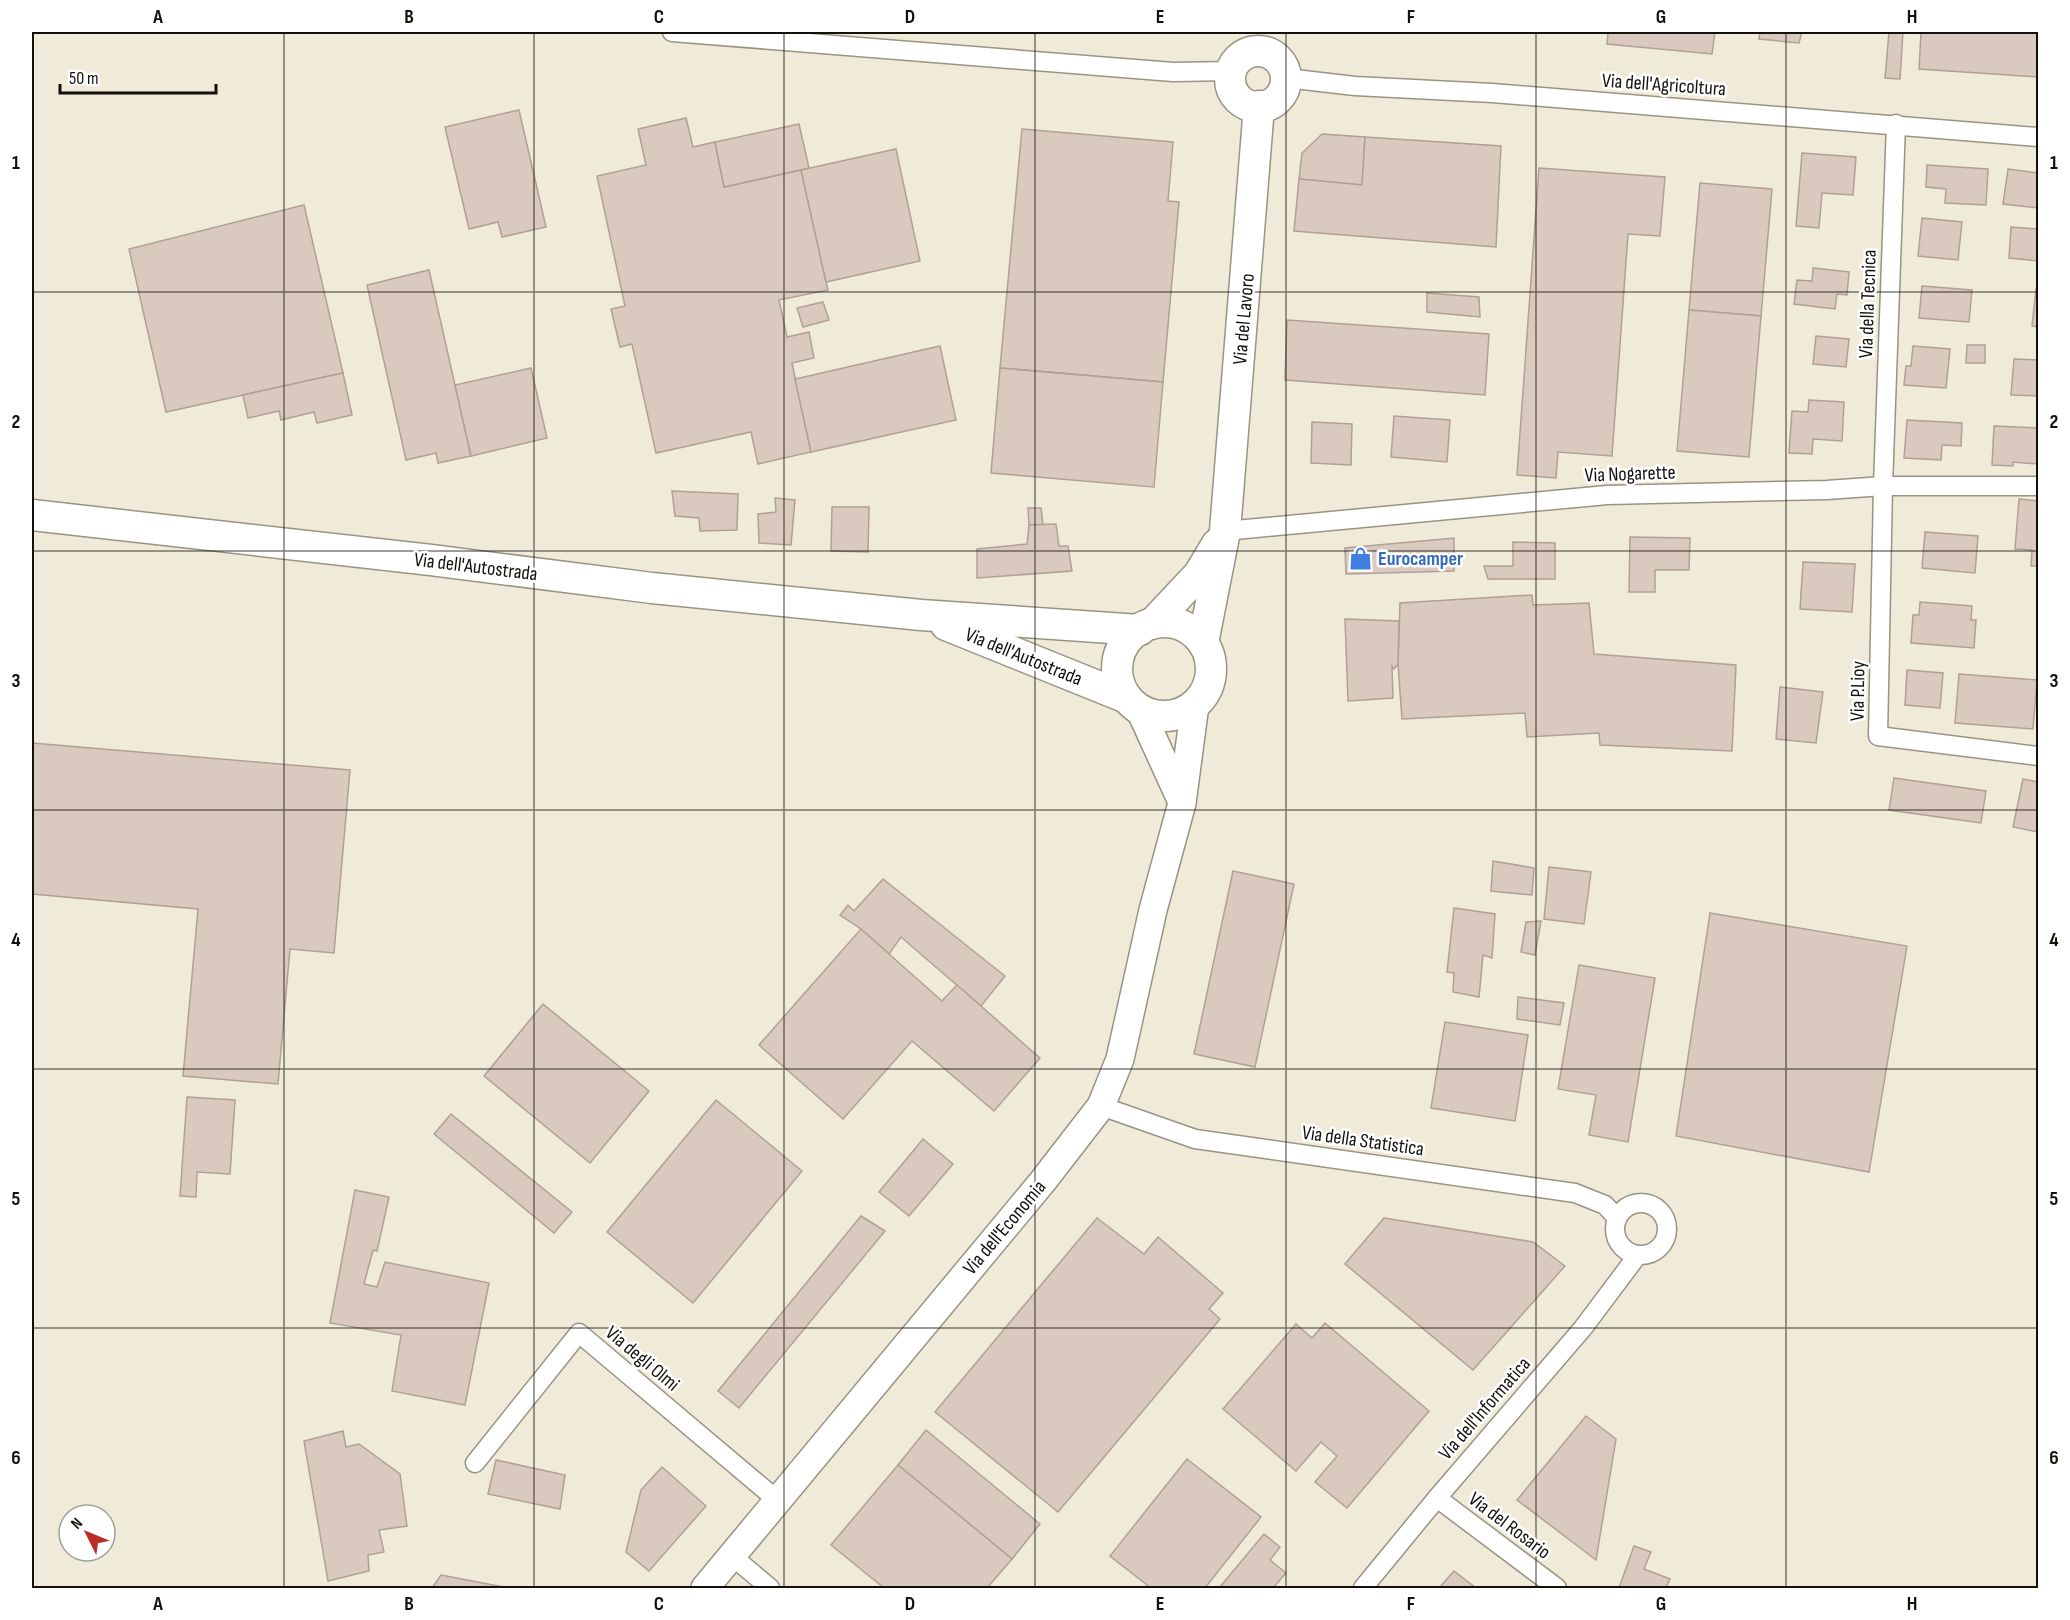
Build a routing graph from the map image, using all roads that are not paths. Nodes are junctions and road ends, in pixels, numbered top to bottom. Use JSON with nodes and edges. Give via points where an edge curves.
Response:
{"nodes":[{"id":1,"x":672,"y":32,"type":"edge"},
{"id":2,"x":1263,"y":41,"type":"edge"},
{"id":3,"x":1231,"y":71,"type":"junction"},
{"id":4,"x":1286,"y":78,"type":"junction"},
{"id":5,"x":1259,"y":106,"type":"junction"},
{"id":6,"x":1896,"y":124,"type":"junction"},
{"id":7,"x":2038,"y":137,"type":"edge"},
{"id":8,"x":1883,"y":486,"type":"junction"},
{"id":9,"x":2038,"y":486,"type":"edge"},
{"id":10,"x":32,"y":515,"type":"edge"},
{"id":11,"x":1225,"y":531,"type":"junction"},
{"id":12,"x":921,"y":615,"type":"junction"},
{"id":13,"x":1146,"y":627,"type":"junction"},
{"id":14,"x":1203,"y":643,"type":"junction"},
{"id":15,"x":1134,"y":704,"type":"junction"},
{"id":16,"x":1195,"y":705,"type":"junction"},
{"id":17,"x":2038,"y":756,"type":"edge"},
{"id":18,"x":1182,"y":803,"type":"junction"},
{"id":19,"x":1101,"y":1106,"type":"junction"},
{"id":20,"x":1617,"y":1218,"type":"junction"},
{"id":21,"x":1637,"y":1256,"type":"junction"},
{"id":22,"x":475,"y":1463,"type":"dead end"},
{"id":23,"x":1437,"y":1498,"type":"junction"},
{"id":24,"x":777,"y":1500,"type":"junction"},
{"id":25,"x":732,"y":1556,"type":"junction"},
{"id":26,"x":705,"y":1588,"type":"edge"},
{"id":27,"x":770,"y":1588,"type":"edge"},
{"id":28,"x":1363,"y":1588,"type":"edge"},
{"id":29,"x":1557,"y":1588,"type":"edge"}],
"edges":[{"from":1,"to":3,"type":"street","via":[[1173,72]]},
{"from":2,"to":3,"type":"main road","via":[[1240,57]]},
{"from":2,"to":4,"type":"main road","via":[[1281,63]]},
{"from":3,"to":5,"type":"main road","via":[[1236,96]]},
{"from":4,"to":5,"type":"main road","via":[[1275,101]]},
{"from":4,"to":6,"type":"street","name":"Via dell'Agricoltura"},
{"from":5,"to":11,"type":"main road","name":"Via del Lavoro"},
{"from":6,"to":7,"type":"street","name":"Via dell'Agricoltura"},
{"from":6,"to":8,"type":"street","name":"Via della Tecnica"},
{"from":8,"to":9,"type":"street","name":"Via Nogarette"},
{"from":8,"to":11,"type":"street","name":"Via Nogarette","via":[[1607,495]]},
{"from":8,"to":17,"type":"street","name":"Via P.Lioy","via":[[1878,736]]},
{"from":10,"to":12,"type":"main road","name":"Via dell'Autostrada","via":[[652,588]]},
{"from":11,"to":13,"type":"main road","name":"Via del Lavoro","via":[[1199,574]]},
{"from":11,"to":14,"type":"main road","name":"Via del Lavoro"},
{"from":12,"to":13,"type":"main road","name":"Via dell'Autostrada"},
{"from":12,"to":15,"type":"main road","name":"Via dell'Autostrada"},
{"from":13,"to":14,"type":"main road","name":"Via dell'Autostrada","via":[[1167,622],[1181,625]]},
{"from":13,"to":15,"type":"main road","via":[[1128,640],[1117,669],[1120,685]]},
{"from":14,"to":16,"type":"main road","via":[[1211,669],[1209,683]]},
{"from":15,"to":16,"type":"main road","name":"Via dell'Autostrada","via":[[1154,715],[1169,716]]},
{"from":15,"to":18,"type":"main road"},
{"from":16,"to":18,"type":"main road","name":"Via dell'Economia"},
{"from":18,"to":19,"type":"main road","name":"Via dell'Economia","via":[[1120,1059]]},
{"from":19,"to":20,"type":"street","name":"Via della Statistica","via":[[1195,1139],[1575,1193],[1605,1205]]},
{"from":19,"to":24,"type":"main road","name":"Via dell'Economia"},
{"from":20,"to":21,"type":"street","via":[[1617,1242]]},
{"from":20,"to":21,"type":"street","via":[[1628,1206],[1644,1203],[1664,1217],[1665,1241],[1653,1252]]},
{"from":21,"to":23,"type":"street","name":"Via dell'Informatica","via":[[1583,1328]]},
{"from":22,"to":24,"type":"street","name":"Via degli Olmi","via":[[579,1333]]},
{"from":23,"to":28,"type":"street","name":"Via dell'Informatica"},
{"from":23,"to":29,"type":"street","name":"Via del Rosario"},
{"from":24,"to":25,"type":"main road","name":"Via dell'Economia"},
{"from":25,"to":26,"type":"main road","name":"Via dell'Economia"},
{"from":25,"to":27,"type":"street"}]}
